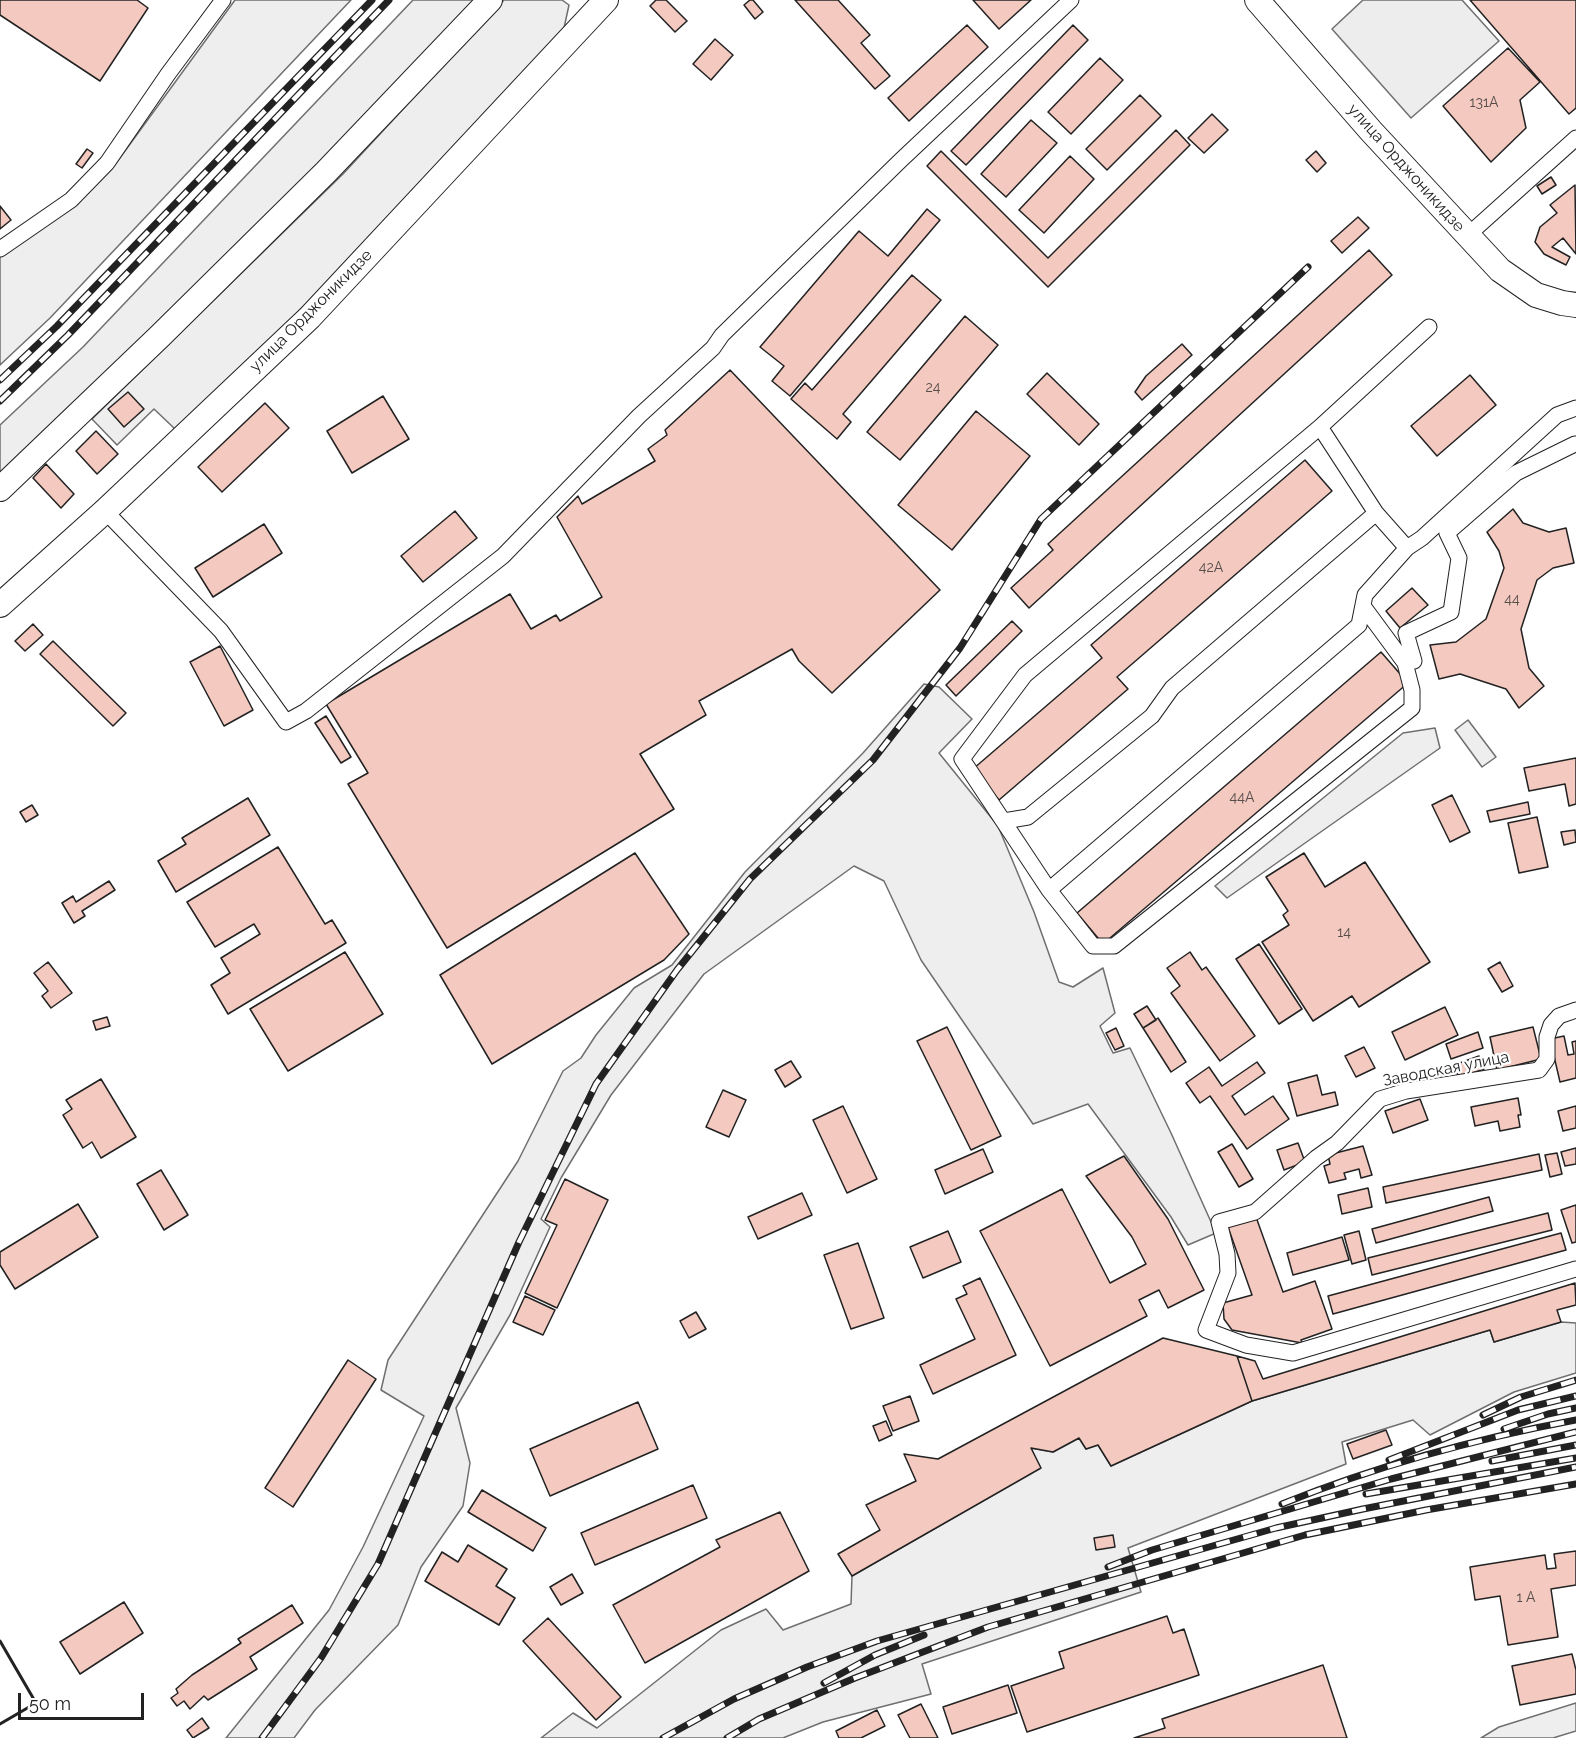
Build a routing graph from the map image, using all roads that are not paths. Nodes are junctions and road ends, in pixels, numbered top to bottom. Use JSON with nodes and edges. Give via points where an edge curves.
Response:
{"nodes":[{"id":1,"x":223,"y":0,"type":"edge"},
{"id":2,"x":490,"y":0,"type":"edge"},
{"id":3,"x":606,"y":0,"type":"edge"},
{"id":4,"x":1071,"y":0,"type":"edge"},
{"id":5,"x":1257,"y":0,"type":"edge"},
{"id":6,"x":1576,"y":138,"type":"edge"},
{"id":7,"x":1467,"y":236,"type":"junction"},
{"id":8,"x":0,"y":249,"type":"edge"},
{"id":9,"x":1576,"y":305,"type":"edge"},
{"id":10,"x":1429,"y":327,"type":"dead end"},
{"id":11,"x":1576,"y":408,"type":"edge"},
{"id":12,"x":1320,"y":427,"type":"junction"},
{"id":13,"x":1575,"y":444,"type":"edge"},
{"id":14,"x":0,"y":489,"type":"edge"},
{"id":15,"x":105,"y":511,"type":"junction"},
{"id":16,"x":1376,"y":513,"type":"junction"},
{"id":17,"x":1407,"y":548,"type":"junction"},
{"id":18,"x":0,"y":605,"type":"edge"},
{"id":19,"x":1363,"y":606,"type":"junction"},
{"id":20,"x":1414,"y":661,"type":"dead end"},
{"id":21,"x":1004,"y":821,"type":"junction"},
{"id":22,"x":1049,"y":890,"type":"junction"},
{"id":23,"x":1576,"y":1010,"type":"edge"},
{"id":24,"x":1576,"y":1269,"type":"edge"}],
"edges":[{"from":1,"to":8,"type":"street","via":[[107,163],[71,200]]},
{"from":2,"to":14,"type":"main road","via":[[309,188]]},
{"from":3,"to":15,"type":"main road","name":"улица Орджоникидзе","via":[[310,317]]},
{"from":4,"to":15,"type":"street","via":[[730,326],[713,348],[639,416],[503,556],[306,711],[286,722],[221,631]]},
{"from":5,"to":7,"type":"main road","name":"улица Орджоникидзе"},
{"from":6,"to":7,"type":"street"},
{"from":7,"to":9,"type":"main road","name":"улица Орджоникидзе","via":[[1517,283],[1536,295]]},
{"from":10,"to":12,"type":"street"},
{"from":11,"to":17,"type":"street","via":[[1557,414]]},
{"from":12,"to":16,"type":"street"},
{"from":12,"to":21,"type":"street","via":[[1025,675],[962,759]]},
{"from":13,"to":20,"type":"street","via":[[1516,473],[1447,533],[1459,558],[1451,612],[1406,633]]},
{"from":15,"to":18,"type":"main road","name":"улица Орджоникидзе"},
{"from":16,"to":17,"type":"street"},
{"from":16,"to":21,"type":"street","via":[[1172,687],[1152,716],[1028,817]]},
{"from":17,"to":19,"type":"street","via":[[1365,594]]},
{"from":19,"to":22,"type":"street","via":[[1359,625]]},
{"from":19,"to":22,"type":"street","via":[[1406,663],[1412,708],[1113,946],[1093,946]]},
{"from":21,"to":22,"type":"street"},
{"from":23,"to":24,"type":"street","name":"Заводская улица","via":[[1559,1016],[1551,1025],[1547,1059],[1539,1070],[1406,1091],[1380,1099],[1337,1143],[1255,1212],[1219,1222],[1228,1273],[1206,1330],[1246,1345],[1293,1353]]}]}
